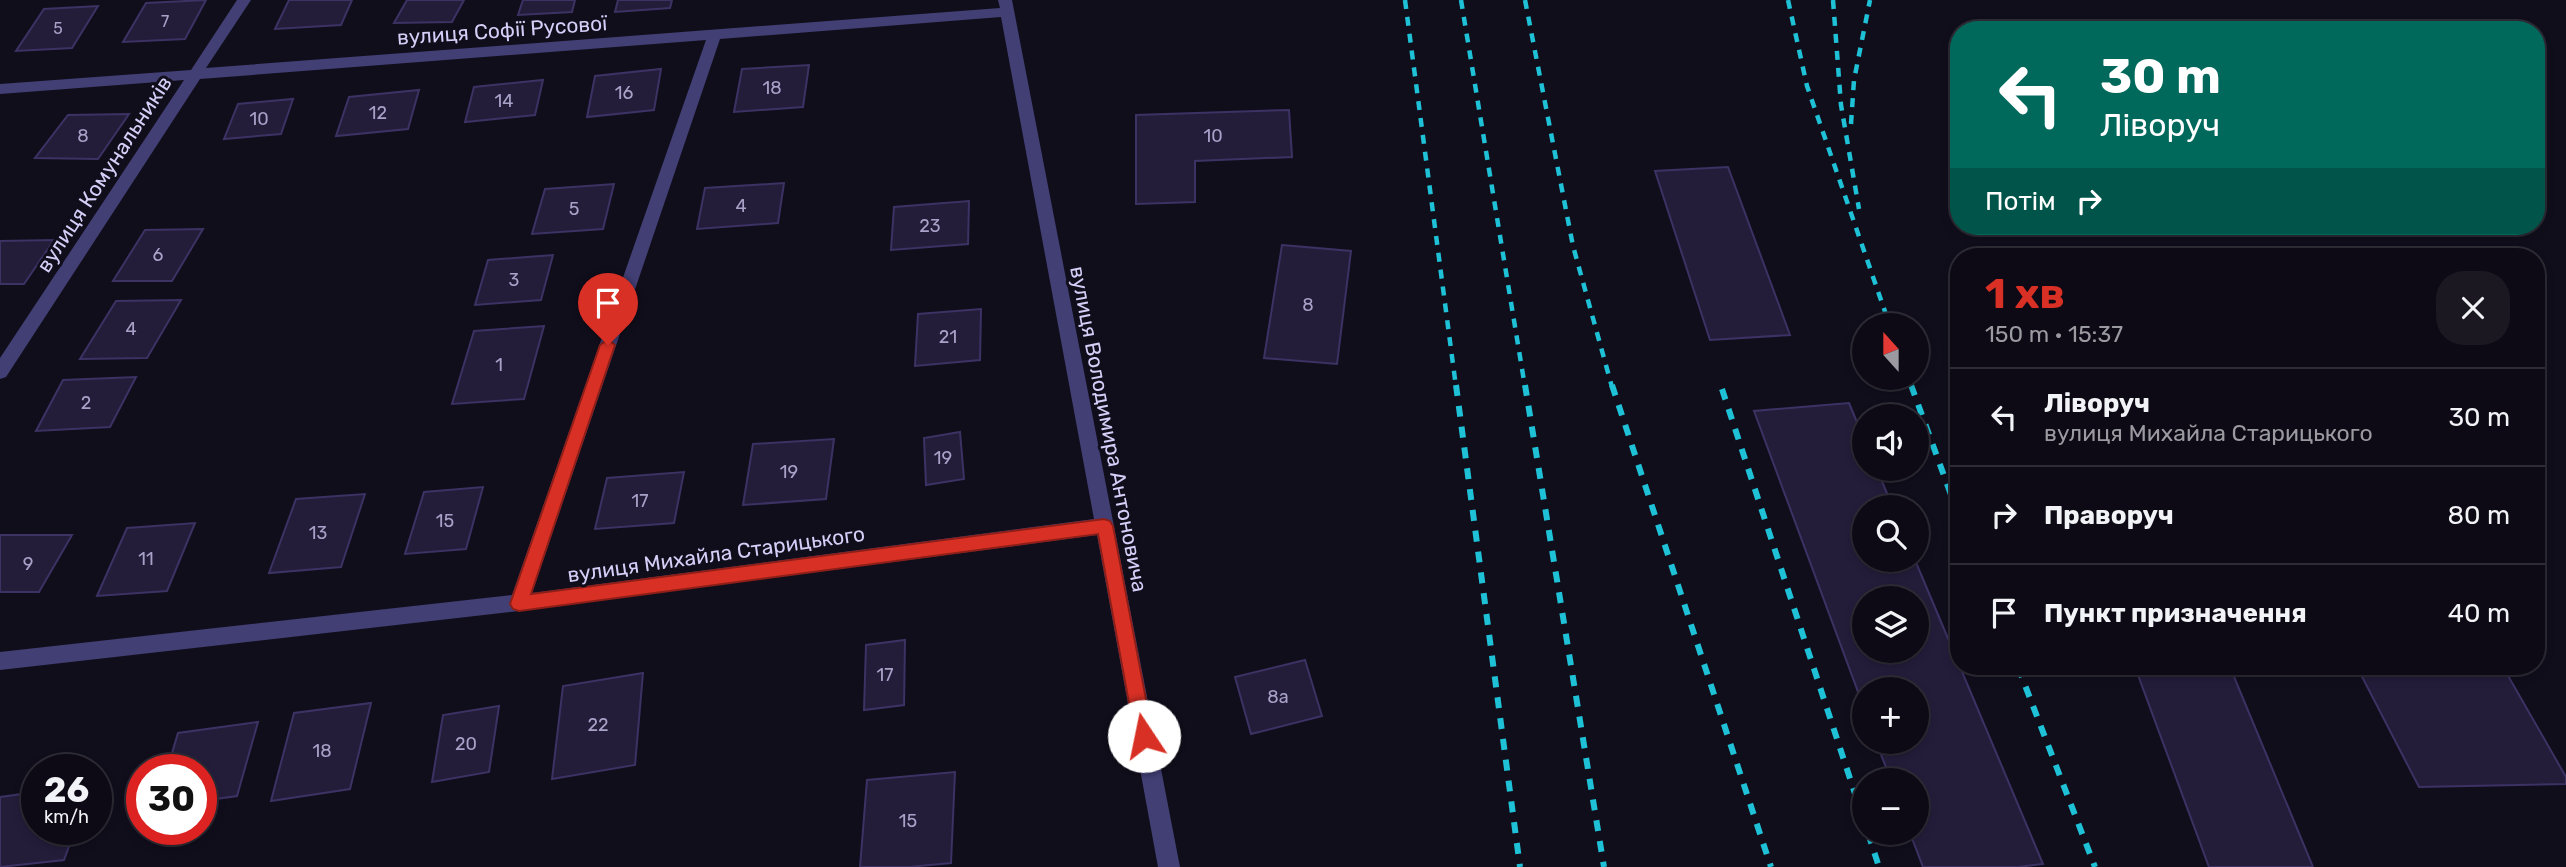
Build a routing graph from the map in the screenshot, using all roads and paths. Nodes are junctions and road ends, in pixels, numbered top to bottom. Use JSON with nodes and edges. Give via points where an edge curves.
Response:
{"nodes":[{"id":1,"x":244,"y":0,"type":"edge"},
{"id":2,"x":1006,"y":6,"type":"edge"},
{"id":3,"x":714,"y":36,"type":"junction"},
{"id":4,"x":195,"y":74,"type":"junction"},
{"id":5,"x":0,"y":89,"type":"edge"},
{"id":6,"x":0,"y":372,"type":"edge"},
{"id":7,"x":1104,"y":526,"type":"junction"},
{"id":8,"x":519,"y":604,"type":"junction"},
{"id":9,"x":0,"y":661,"type":"edge"},
{"id":10,"x":1169,"y":867,"type":"edge"}],
"edges":[{"from":1,"to":4,"type":"street","name":"вулиця Комунальників"},
{"from":2,"to":3,"type":"street","name":"вулиця Софії Русової"},
{"from":2,"to":7,"type":"street","name":"вулиця Володимира Антоновича"},
{"from":3,"to":4,"type":"street","name":"вулиця Софії Русової"},
{"from":3,"to":8,"type":"street"},
{"from":4,"to":5,"type":"street","name":"вулиця Софії Русової"},
{"from":4,"to":6,"type":"street","name":"вулиця Комунальників"},
{"from":7,"to":8,"type":"street","name":"вулиця Михайла Старицького"},
{"from":7,"to":10,"type":"street","name":"вулиця Володимира Антоновича"},
{"from":8,"to":9,"type":"street","name":"вулиця Михайла Старицького"}]}
